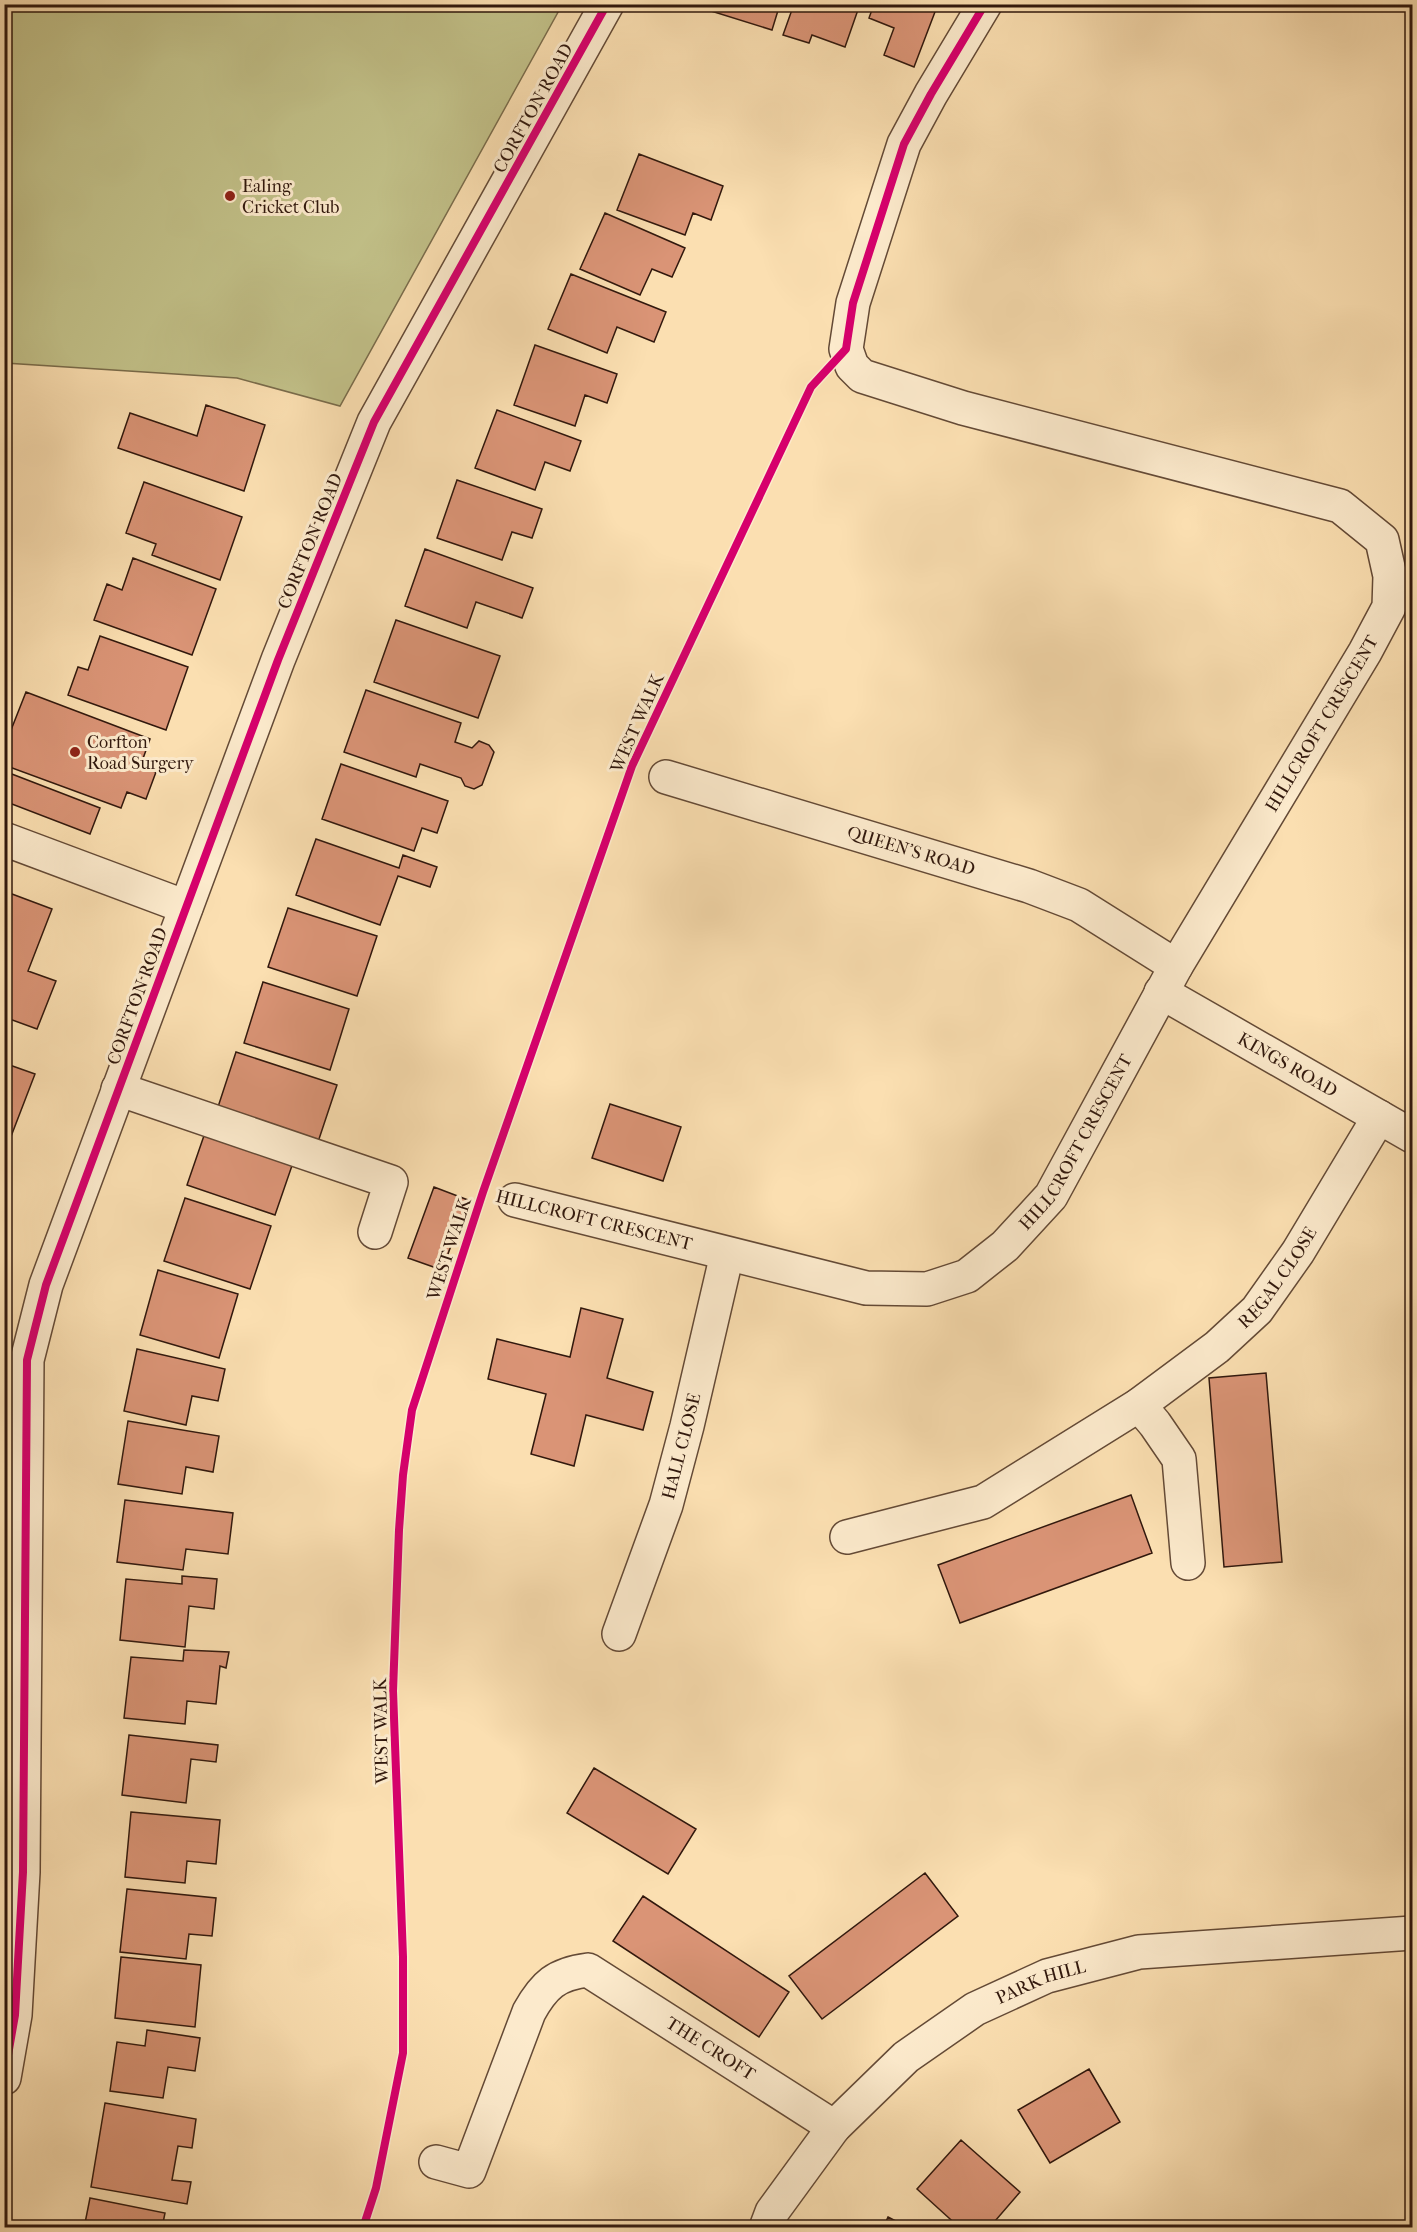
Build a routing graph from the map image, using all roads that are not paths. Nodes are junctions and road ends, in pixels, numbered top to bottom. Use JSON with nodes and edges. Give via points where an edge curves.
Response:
{"nodes":[{"id":1,"x":607,"y":4,"type":"edge"},
{"id":2,"x":985,"y":4,"type":"edge"},
{"id":3,"x":666,"y":777,"type":"dead end"},
{"id":4,"x":4,"y":839,"type":"edge"},
{"id":5,"x":186,"y":907,"type":"junction"},
{"id":6,"x":1169,"y":979,"type":"junction"},
{"id":7,"x":118,"y":1089,"type":"junction"},
{"id":8,"x":1379,"y":1117,"type":"junction"},
{"id":9,"x":1413,"y":1136,"type":"edge"},
{"id":10,"x":515,"y":1200,"type":"dead end"},
{"id":11,"x":375,"y":1232,"type":"dead end"},
{"id":12,"x":727,"y":1254,"type":"junction"},
{"id":13,"x":16,"y":1358,"type":"edge"},
{"id":14,"x":1139,"y":1405,"type":"junction"},
{"id":15,"x":847,"y":1537,"type":"dead end"},
{"id":16,"x":1188,"y":1563,"type":"dead end"},
{"id":17,"x":619,"y":1634,"type":"dead end"},
{"id":18,"x":1413,"y":1933,"type":"edge"},
{"id":19,"x":4,"y":2078,"type":"edge"},
{"id":20,"x":834,"y":2127,"type":"junction"},
{"id":21,"x":436,"y":2162,"type":"dead end"},
{"id":22,"x":766,"y":2228,"type":"edge"}],
"edges":[{"from":1,"to":5,"type":"street","name":"CORFTON ROAD","via":[[374,422],[278,660]]},
{"from":2,"to":6,"type":"street","name":"HILLCROFT CRESCENT","via":[[904,144],[853,303],[846,349],[852,366],[862,376],[963,408],[1340,506],[1382,540],[1390,576],[1389,607]]},
{"from":3,"to":6,"type":"street","name":"QUEEN'S ROAD","via":[[1029,886],[1079,905]]},
{"from":4,"to":5,"type":"street"},
{"from":5,"to":7,"type":"street","name":"CORFTON ROAD"},
{"from":6,"to":8,"type":"street","name":"KINGS ROAD"},
{"from":6,"to":12,"type":"street","name":"HILLCROFT CRESCENT","via":[[1051,1196],[1005,1246],[967,1276],[927,1289],[866,1288]]},
{"from":7,"to":11,"type":"street","via":[[391,1182]]},
{"from":7,"to":13,"type":"street","name":"CORFTON ROAD"},
{"from":8,"to":9,"type":"street","name":"KINGS ROAD"},
{"from":8,"to":14,"type":"street","name":"REGAL CLOSE","via":[[1298,1252],[1257,1310],[1216,1347]]},
{"from":10,"to":12,"type":"street","name":"HILLCROFT CRESCENT"},
{"from":12,"to":17,"type":"street","name":"HALL CLOSE","via":[[666,1505]]},
{"from":13,"to":19,"type":"street","name":"CORFTON ROAD","via":[[23,1872],[15,2016]]},
{"from":14,"to":15,"type":"street","name":"REGAL CLOSE","via":[[982,1502]]},
{"from":14,"to":16,"type":"street","via":[[1179,1459]]},
{"from":18,"to":20,"type":"street","name":"PARK HILL","via":[[1139,1952],[1047,1976],[975,2009],[906,2057]]},
{"from":20,"to":21,"type":"street","name":"THE CROFT","via":[[588,1970],[555,1979],[539,1995],[470,2171]]},
{"from":20,"to":22,"type":"street","name":"PARK HILL","via":[[772,2212]]}]}
